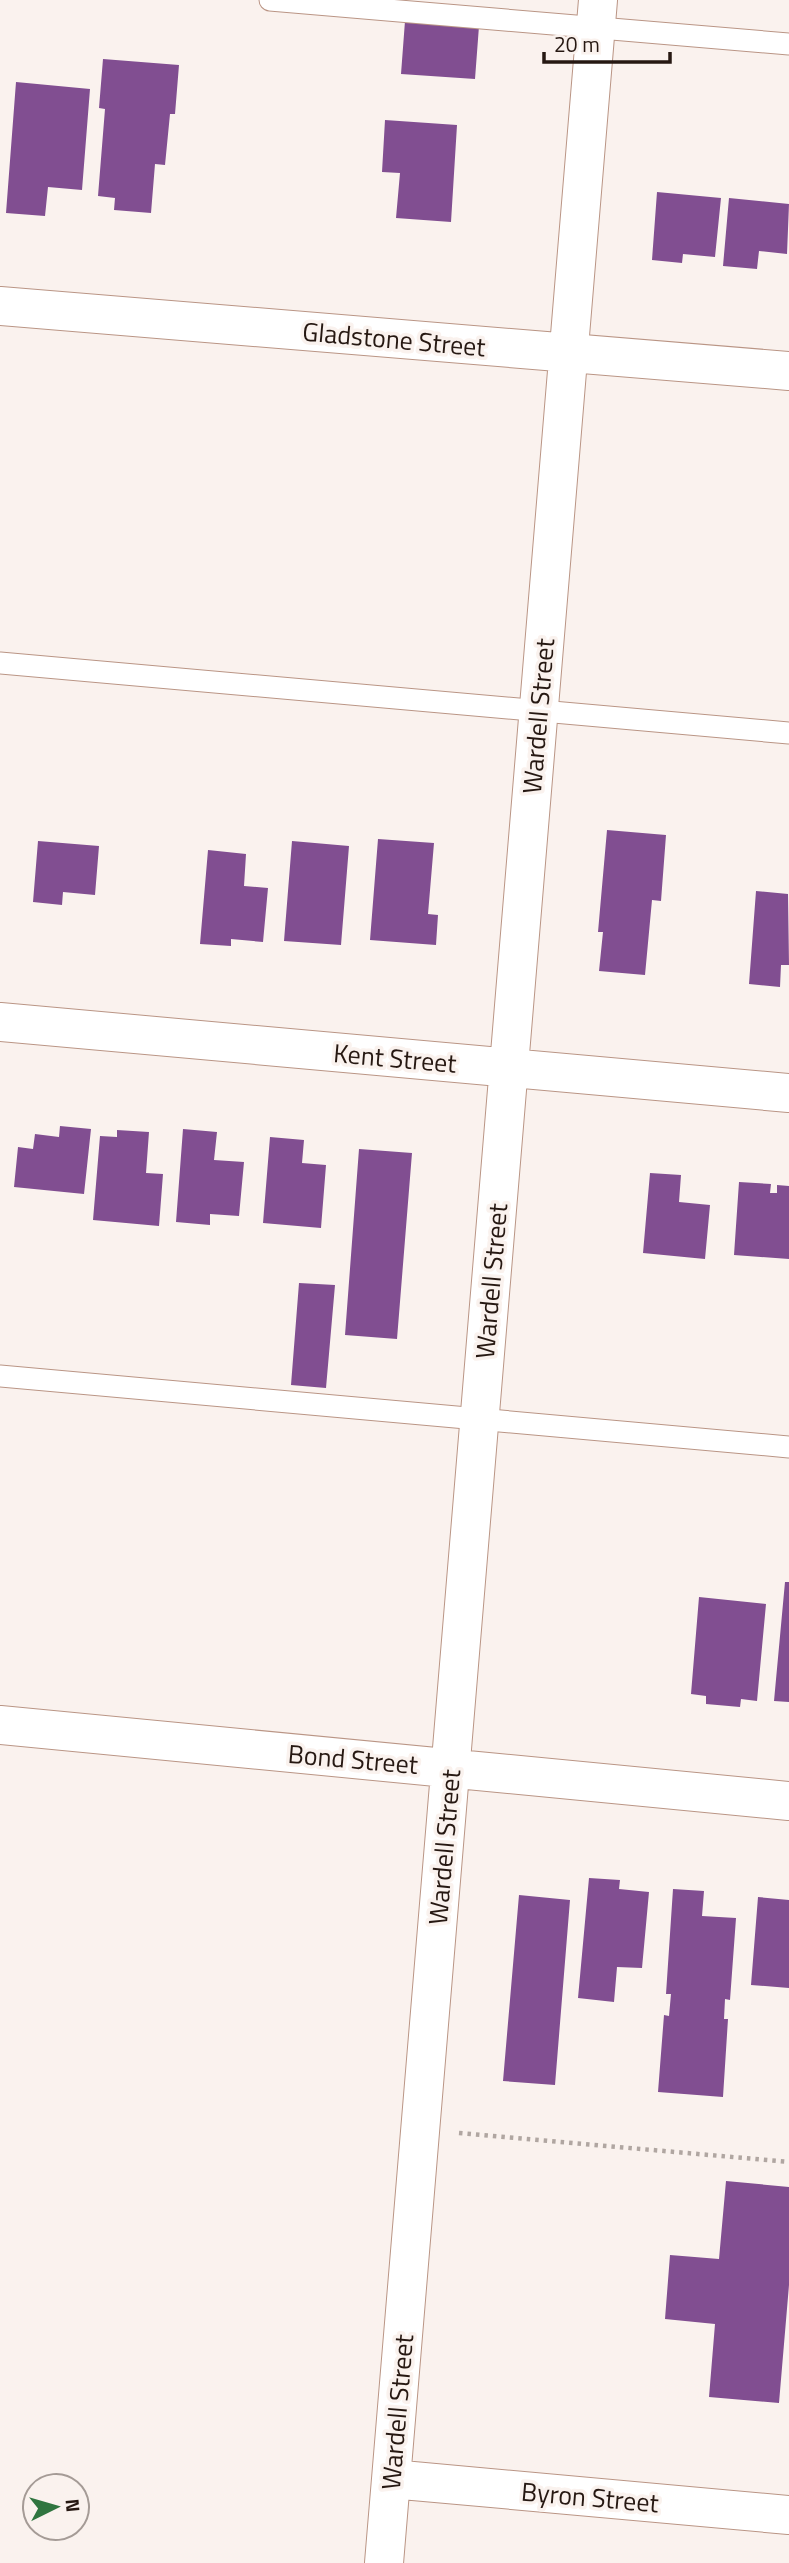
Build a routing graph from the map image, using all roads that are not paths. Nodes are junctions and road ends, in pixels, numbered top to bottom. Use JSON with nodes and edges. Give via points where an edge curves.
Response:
{"nodes":[{"id":1,"x":271,"y":0,"type":"edge"},
{"id":2,"x":596,"y":14,"type":"edge"},
{"id":3,"x":789,"y":44,"type":"edge"},
{"id":4,"x":0,"y":306,"type":"edge"},
{"id":5,"x":568,"y":353,"type":"junction"},
{"id":6,"x":789,"y":371,"type":"edge"},
{"id":7,"x":0,"y":663,"type":"edge"},
{"id":8,"x":539,"y":712,"type":"junction"},
{"id":9,"x":789,"y":733,"type":"edge"},
{"id":10,"x":0,"y":1022,"type":"edge"},
{"id":11,"x":509,"y":1068,"type":"junction"},
{"id":12,"x":789,"y":1093,"type":"edge"},
{"id":13,"x":0,"y":1376,"type":"edge"},
{"id":14,"x":479,"y":1421,"type":"junction"},
{"id":15,"x":789,"y":1447,"type":"edge"},
{"id":16,"x":0,"y":1725,"type":"edge"},
{"id":17,"x":451,"y":1768,"type":"junction"},
{"id":18,"x":789,"y":1801,"type":"edge"},
{"id":19,"x":391,"y":2479,"type":"junction"},
{"id":20,"x":789,"y":2515,"type":"edge"},
{"id":21,"x":384,"y":2563,"type":"edge"}],
"edges":[{"from":1,"to":2,"type":"lane"},
{"from":2,"to":3,"type":"lane"},
{"from":2,"to":5,"type":"street","name":"Wardell Street"},
{"from":4,"to":5,"type":"street","name":"Gladstone Street"},
{"from":5,"to":6,"type":"street","name":"Gladstone Street"},
{"from":5,"to":8,"type":"street","name":"Wardell Street"},
{"from":7,"to":8,"type":"lane"},
{"from":8,"to":9,"type":"lane"},
{"from":8,"to":11,"type":"street","name":"Wardell Street"},
{"from":10,"to":11,"type":"street","name":"Kent Street"},
{"from":11,"to":12,"type":"street","name":"Kent Street"},
{"from":11,"to":14,"type":"street","name":"Wardell Street"},
{"from":13,"to":14,"type":"lane"},
{"from":14,"to":15,"type":"lane"},
{"from":14,"to":17,"type":"street","name":"Wardell Street"},
{"from":16,"to":17,"type":"street","name":"Bond Street"},
{"from":17,"to":18,"type":"street","name":"Bond Street"},
{"from":17,"to":19,"type":"street","name":"Wardell Street"},
{"from":19,"to":20,"type":"street","name":"Byron Street"},
{"from":19,"to":21,"type":"street","name":"Wardell Street"}]}
